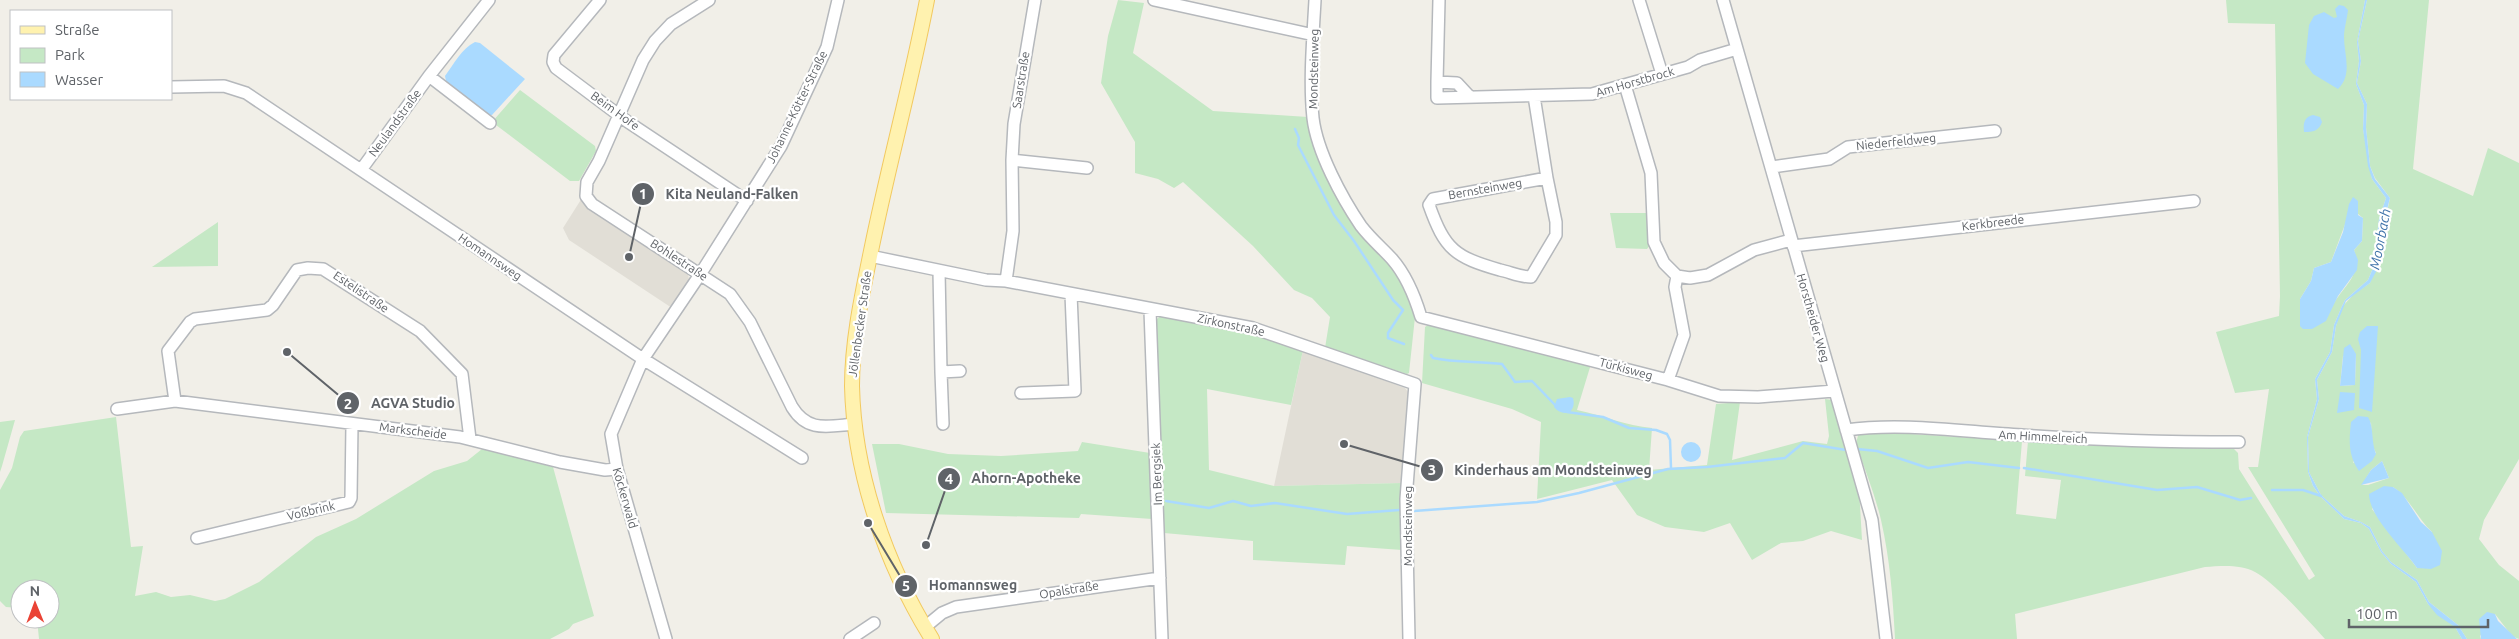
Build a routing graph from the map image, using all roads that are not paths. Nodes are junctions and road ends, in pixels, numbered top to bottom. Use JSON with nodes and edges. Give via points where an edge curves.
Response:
{"nodes":[{"id":1,"x":489,"y":0,"type":"edge"},
{"id":2,"x":600,"y":0,"type":"edge"},
{"id":3,"x":709,"y":0,"type":"edge"},
{"id":4,"x":838,"y":0,"type":"edge"},
{"id":5,"x":927,"y":0,"type":"edge"},
{"id":6,"x":1035,"y":0,"type":"edge"},
{"id":7,"x":1154,"y":0,"type":"edge"},
{"id":8,"x":1315,"y":0,"type":"edge"},
{"id":9,"x":1439,"y":0,"type":"edge"},
{"id":10,"x":1639,"y":0,"type":"edge"},
{"id":11,"x":1723,"y":0,"type":"edge"},
{"id":12,"x":1314,"y":35,"type":"junction"},
{"id":13,"x":1737,"y":49,"type":"junction"},
{"id":14,"x":1662,"y":74,"type":"junction"},
{"id":15,"x":429,"y":76,"type":"junction"},
{"id":16,"x":1625,"y":85,"type":"junction"},
{"id":17,"x":172,"y":87,"type":"edge"},
{"id":18,"x":1534,"y":96,"type":"junction"},
{"id":19,"x":619,"y":114,"type":"junction"},
{"id":20,"x":490,"y":123,"type":"dead end"},
{"id":21,"x":1995,"y":131,"type":"dead end"},
{"id":22,"x":1012,"y":160,"type":"junction"},
{"id":23,"x":1772,"y":167,"type":"junction"},
{"id":24,"x":1087,"y":168,"type":"dead end"},
{"id":25,"x":361,"y":170,"type":"junction"},
{"id":26,"x":1547,"y":178,"type":"junction"},
{"id":27,"x":747,"y":201,"type":"junction"},
{"id":28,"x":2194,"y":201,"type":"dead end"},
{"id":29,"x":1792,"y":243,"type":"junction"},
{"id":30,"x":870,"y":256,"type":"junction"},
{"id":31,"x":938,"y":271,"type":"junction"},
{"id":32,"x":701,"y":274,"type":"junction"},
{"id":33,"x":1676,"y":276,"type":"junction"},
{"id":34,"x":1006,"y":281,"type":"junction"},
{"id":35,"x":1071,"y":294,"type":"junction"},
{"id":36,"x":1150,"y":310,"type":"junction"},
{"id":37,"x":1421,"y":317,"type":"joint"},
{"id":38,"x":643,"y":359,"type":"junction"},
{"id":39,"x":960,"y":371,"type":"dead end"},
{"id":40,"x":941,"y":372,"type":"junction"},
{"id":41,"x":1668,"y":380,"type":"junction"},
{"id":42,"x":1415,"y":384,"type":"joint"},
{"id":43,"x":1834,"y":391,"type":"junction"},
{"id":44,"x":1021,"y":393,"type":"dead end"},
{"id":45,"x":174,"y":401,"type":"junction"},
{"id":46,"x":117,"y":409,"type":"dead end"},
{"id":47,"x":352,"y":424,"type":"junction"},
{"id":48,"x":855,"y":424,"type":"junction"},
{"id":49,"x":943,"y":424,"type":"dead end"},
{"id":50,"x":1846,"y":430,"type":"junction"},
{"id":51,"x":470,"y":439,"type":"junction"},
{"id":52,"x":2239,"y":442,"type":"dead end"},
{"id":53,"x":802,"y":458,"type":"dead end"},
{"id":54,"x":617,"y":469,"type":"junction"},
{"id":55,"x":198,"y":538,"type":"dead end"},
{"id":56,"x":1160,"y":578,"type":"junction"},
{"id":57,"x":874,"y":623,"type":"dead end"},
{"id":58,"x":924,"y":627,"type":"junction"},
{"id":59,"x":666,"y":639,"type":"edge"},
{"id":60,"x":850,"y":639,"type":"edge"},
{"id":61,"x":932,"y":639,"type":"edge"},
{"id":62,"x":1162,"y":639,"type":"edge"},
{"id":63,"x":1409,"y":639,"type":"edge"},
{"id":64,"x":1886,"y":639,"type":"edge"}],
"edges":[{"from":1,"to":15,"type":"street","name":"Neulandstraße"},
{"from":2,"to":19,"type":"street","name":"Beim Hofe","via":[[554,55],[553,62],[556,68]]},
{"from":3,"to":19,"type":"street","name":"Bohlestraße","via":[[671,24],[655,41],[636,73]]},
{"from":4,"to":27,"type":"street","name":"Johanne-Kötter-Straße","via":[[827,48],[781,146]]},
{"from":5,"to":30,"type":"main road","name":"Jöllenbecker Straße"},
{"from":6,"to":22,"type":"street","name":"Saarstraße","via":[[1014,124]]},
{"from":7,"to":12,"type":"street"},
{"from":8,"to":12,"type":"street","name":"Mondsteinweg"},
{"from":9,"to":18,"type":"street","name":"Am Horstbrock","via":[[1437,82],[1457,83],[1470,97]]},
{"from":10,"to":14,"type":"street"},
{"from":11,"to":13,"type":"street","name":"Horstheider Weg"},
{"from":12,"to":37,"type":"street","name":"Mondsteinweg","via":[[1313,119],[1328,164],[1353,213],[1372,241],[1402,272]]},
{"from":13,"to":14,"type":"street","name":"Am Horstbrock"},
{"from":13,"to":23,"type":"street","name":"Horstheider Weg"},
{"from":14,"to":16,"type":"street","name":"Am Horstbrock"},
{"from":15,"to":20,"type":"street","name":"Neulandstraße"},
{"from":15,"to":25,"type":"street","name":"Neulandstraße"},
{"from":16,"to":18,"type":"street","name":"Am Horstbrock","via":[[1592,94]]},
{"from":16,"to":33,"type":"street","via":[[1651,173],[1654,242],[1664,263]]},
{"from":17,"to":25,"type":"street","name":"Homannsweg","via":[[235,88]]},
{"from":18,"to":26,"type":"street","name":"Bernsteinweg"},
{"from":19,"to":27,"type":"street","name":"Beim Hofe"},
{"from":19,"to":32,"type":"street","name":"Bohlestraße","via":[[587,182],[586,196],[592,204]]},
{"from":21,"to":23,"type":"street","name":"Niederfeldweg","via":[[1848,147],[1829,158]]},
{"from":22,"to":24,"type":"street"},
{"from":22,"to":34,"type":"street","name":"Saarstraße","via":[[1013,230]]},
{"from":23,"to":29,"type":"street","name":"Horstheider Weg"},
{"from":25,"to":38,"type":"street","name":"Homannsweg"},
{"from":26,"to":26,"type":"street","name":"Bernsteinweg","via":[[1556,235],[1530,277],[1461,257],[1447,244],[1429,205],[1433,199]]},
{"from":27,"to":32,"type":"street","name":"Johanne-Kötter-Straße"},
{"from":28,"to":29,"type":"street","name":"Kerkbreede"},
{"from":29,"to":33,"type":"street","name":"Kerkbreede","via":[[1754,250],[1708,275]]},
{"from":29,"to":43,"type":"street","name":"Horstheider Weg"},
{"from":30,"to":31,"type":"street","name":"Zirkonstraße"},
{"from":30,"to":48,"type":"main road","name":"Jöllenbecker Straße","via":[[853,368]]},
{"from":31,"to":34,"type":"street","name":"Zirkonstraße"},
{"from":31,"to":40,"type":"street"},
{"from":32,"to":38,"type":"street","name":"Johanne-Kötter-Straße"},
{"from":32,"to":48,"type":"street","name":"Bohlestraße","via":[[730,294],[742,309],[801,419],[818,426]]},
{"from":33,"to":41,"type":"street","via":[[1684,336]]},
{"from":34,"to":35,"type":"street","name":"Zirkonstraße"},
{"from":35,"to":36,"type":"street","name":"Zirkonstraße"},
{"from":35,"to":44,"type":"street","via":[[1075,391]]},
{"from":36,"to":42,"type":"street","name":"Zirkonstraße","via":[[1253,328]]},
{"from":36,"to":56,"type":"street","name":"Im Bergsiek"},
{"from":37,"to":41,"type":"street","name":"Türkisweg"},
{"from":38,"to":53,"type":"street","name":"Homannsweg"},
{"from":38,"to":54,"type":"street","name":"Köckerwald","via":[[611,434]]},
{"from":39,"to":40,"type":"street"},
{"from":40,"to":49,"type":"street"},
{"from":41,"to":43,"type":"street","name":"Türkisweg","via":[[1709,394],[1736,397]]},
{"from":42,"to":63,"type":"street","name":"Mondsteinweg","via":[[1406,499]]},
{"from":43,"to":50,"type":"street","name":"Horstheider Weg"},
{"from":45,"to":46,"type":"street","name":"Markscheide"},
{"from":45,"to":47,"type":"street","name":"Markscheide"},
{"from":45,"to":51,"type":"street","name":"Estelistraße","via":[[168,351],[190,322],[267,310],[297,270],[323,269],[420,331],[462,374]]},
{"from":47,"to":51,"type":"street","name":"Markscheide"},
{"from":47,"to":55,"type":"street","name":"Voßbrink","via":[[349,502]]},
{"from":48,"to":58,"type":"main road","name":"Jöllenbecker Straße","via":[[860,461],[881,530]]},
{"from":50,"to":52,"type":"street","name":"Am Himmelreich","via":[[1922,429],[2123,441]]},
{"from":50,"to":64,"type":"street","name":"Horstheider Weg","via":[[1874,529]]},
{"from":51,"to":54,"type":"street","name":"Markscheide","via":[[560,462]]},
{"from":54,"to":59,"type":"street","name":"Köckerwald"},
{"from":56,"to":58,"type":"street","name":"Opalstraße","via":[[956,607]]},
{"from":56,"to":62,"type":"street","name":"Im Bergsiek"},
{"from":57,"to":60,"type":"street"},
{"from":58,"to":61,"type":"main road","name":"Jöllenbecker Straße"}]}
